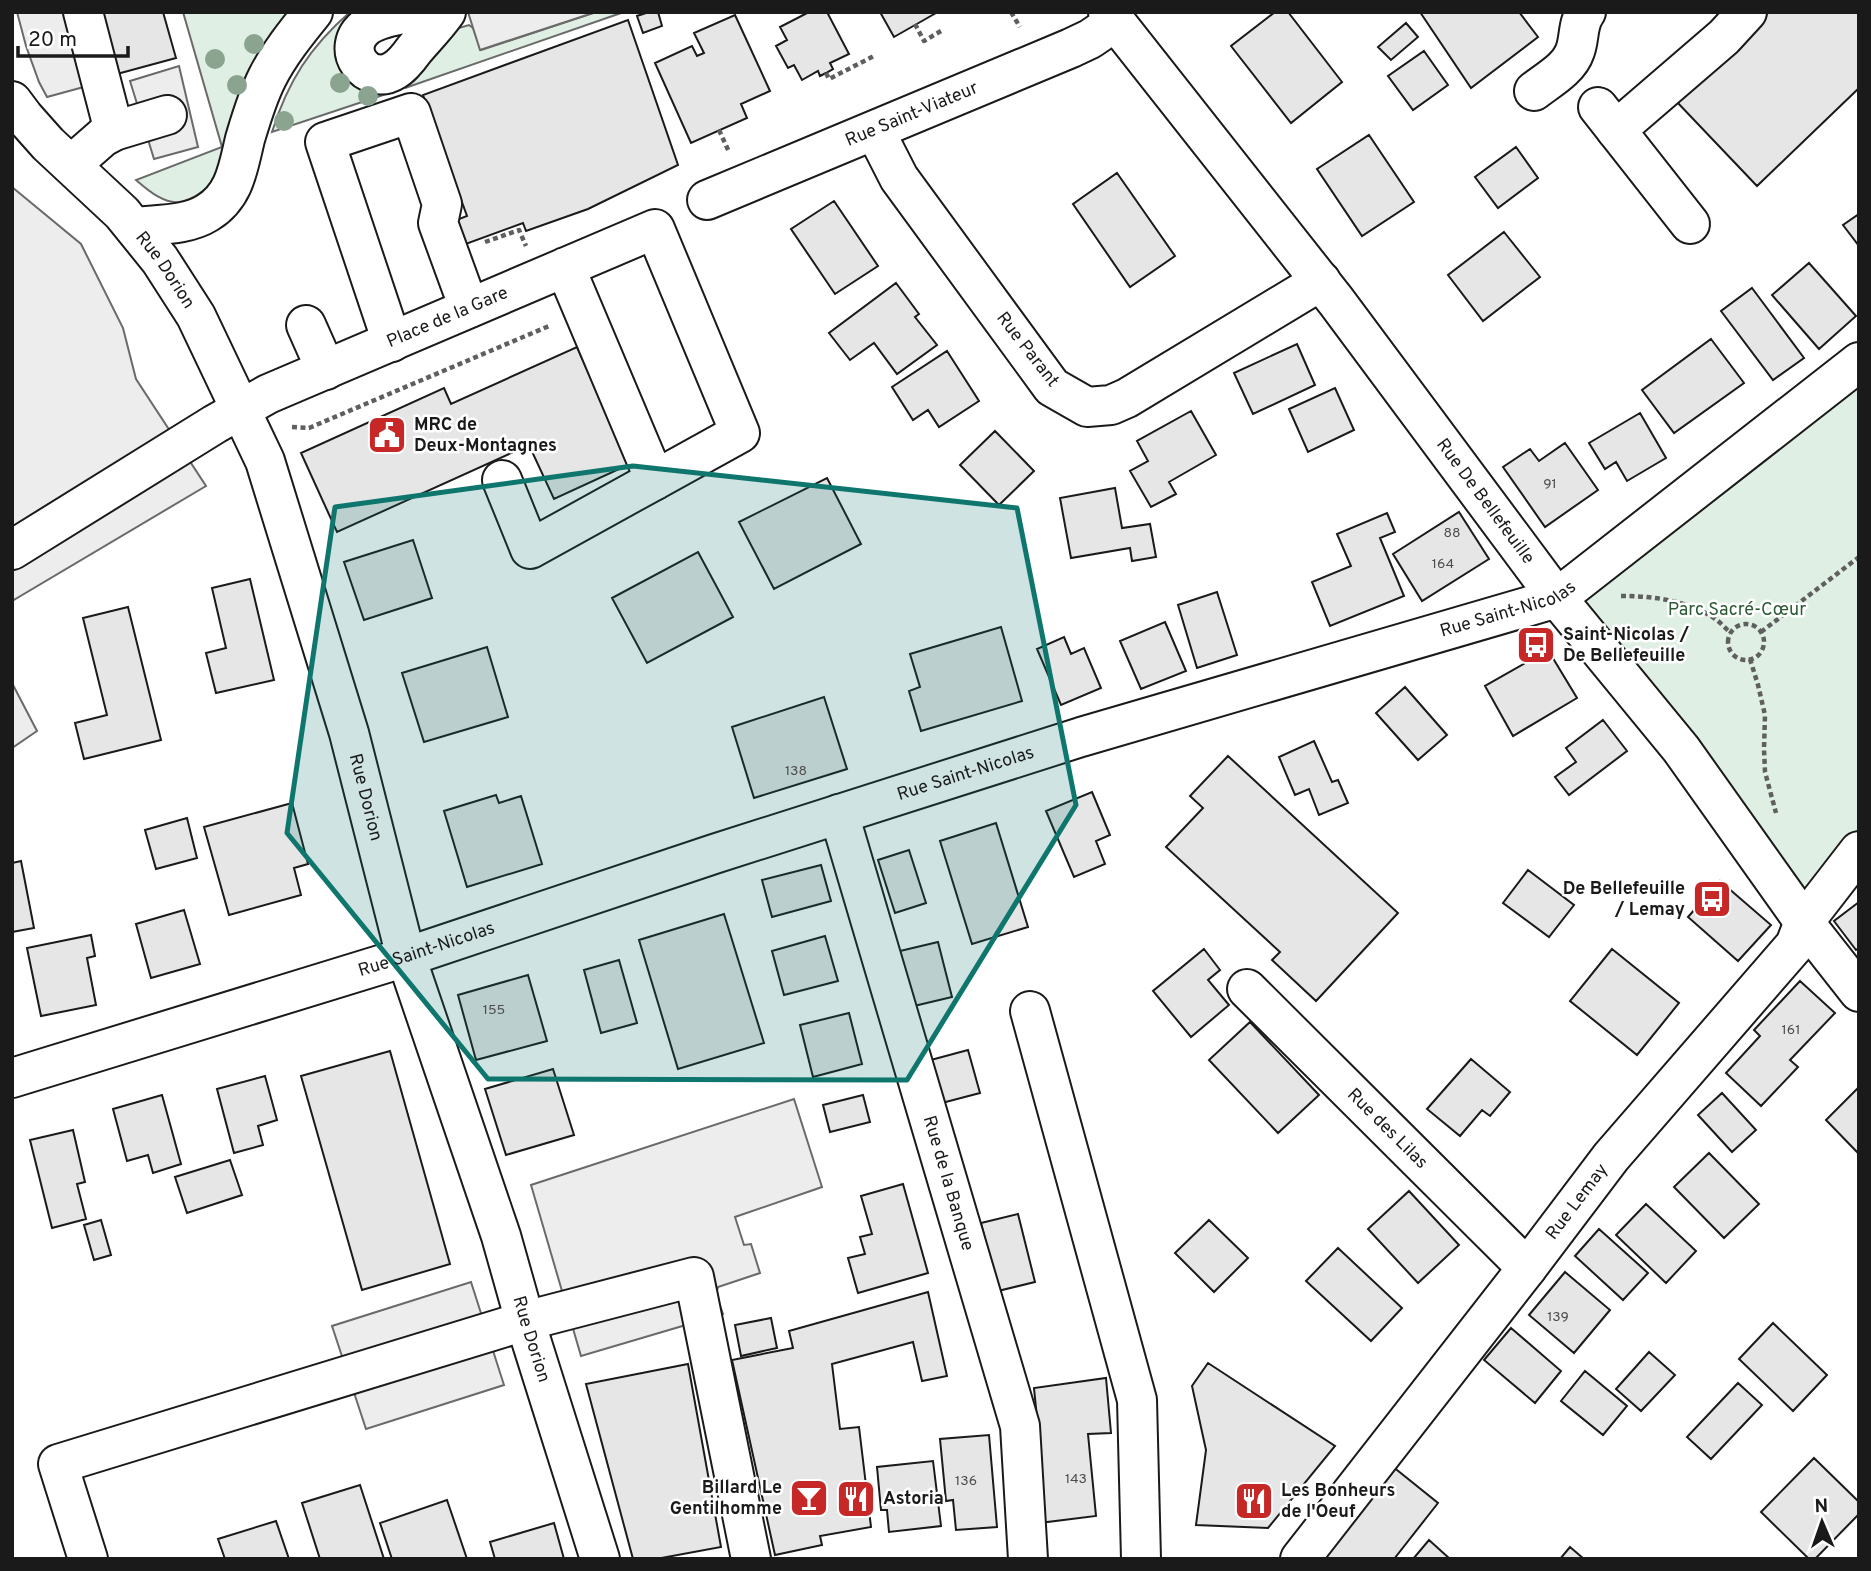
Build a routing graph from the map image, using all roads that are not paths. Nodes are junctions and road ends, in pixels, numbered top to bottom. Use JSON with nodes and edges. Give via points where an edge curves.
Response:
{"nodes":[{"id":1,"x":83,"y":12,"type":"edge"},
{"id":2,"x":313,"y":12,"type":"edge"},
{"id":3,"x":414,"y":12,"type":"edge"},
{"id":4,"x":446,"y":12,"type":"edge"},
{"id":5,"x":1586,"y":12,"type":"edge"},
{"id":6,"x":1747,"y":12,"type":"edge"},
{"id":7,"x":1112,"y":17,"type":"edge"},
{"id":8,"x":1534,"y":91,"type":"dead end"},
{"id":9,"x":12,"y":101,"type":"edge"},
{"id":10,"x":167,"y":115,"type":"dead end"},
{"id":11,"x":114,"y":131,"type":"junction"},
{"id":12,"x":875,"y":131,"type":"junction"},
{"id":13,"x":71,"y":164,"type":"junction"},
{"id":14,"x":707,"y":200,"type":"dead end"},
{"id":15,"x":1690,"y":224,"type":"dead end"},
{"id":16,"x":134,"y":227,"type":"junction"},
{"id":17,"x":565,"y":267,"type":"junction"},
{"id":18,"x":1321,"y":281,"type":"junction"},
{"id":19,"x":469,"y":309,"type":"junction"},
{"id":20,"x":306,"y":325,"type":"dead end"},
{"id":21,"x":392,"y":342,"type":"junction"},
{"id":22,"x":1859,"y":362,"type":"edge"},
{"id":23,"x":326,"y":370,"type":"junction"},
{"id":24,"x":241,"y":409,"type":"junction"},
{"id":25,"x":502,"y":480,"type":"dead end"},
{"id":26,"x":655,"y":480,"type":"junction"},
{"id":27,"x":12,"y":550,"type":"edge"},
{"id":28,"x":1557,"y":598,"type":"junction"},
{"id":29,"x":839,"y":814,"type":"junction"},
{"id":30,"x":1859,"y":851,"type":"edge"},
{"id":31,"x":1804,"y":922,"type":"junction"},
{"id":32,"x":406,"y":957,"type":"junction"},
{"id":33,"x":1247,"y":989,"type":"dead end"},
{"id":34,"x":1859,"y":992,"type":"edge"},
{"id":35,"x":1030,"y":1010,"type":"dead end"},
{"id":36,"x":12,"y":1078,"type":"edge"},
{"id":37,"x":1527,"y":1268,"type":"junction"},
{"id":38,"x":525,"y":1321,"type":"junction"},
{"id":39,"x":88,"y":1559,"type":"edge"},
{"id":40,"x":600,"y":1559,"type":"edge"},
{"id":41,"x":751,"y":1559,"type":"edge"},
{"id":42,"x":1028,"y":1559,"type":"edge"},
{"id":43,"x":1141,"y":1559,"type":"edge"},
{"id":44,"x":1300,"y":1559,"type":"edge"}],
"edges":[{"from":1,"to":11,"type":"street"},
{"from":2,"to":16,"type":"street","via":[[267,78],[227,196],[207,214],[186,222]]},
{"from":3,"to":4,"type":"street","via":[[366,27],[354,50],[363,68],[377,74],[396,70]]},
{"from":5,"to":8,"type":"street","via":[[1570,61]]},
{"from":6,"to":15,"type":"street","via":[[1724,37],[1607,119]]},
{"from":7,"to":12,"type":"street","name":"Rue Saint-Viateur","via":[[1103,31],[1080,43]]},
{"from":7,"to":18,"type":"street","name":"Rue De Bellefeuille"},
{"from":9,"to":13,"type":"street","name":"Rue Dorion","via":[[34,130]]},
{"from":10,"to":11,"type":"street"},
{"from":11,"to":13,"type":"street"},
{"from":12,"to":14,"type":"street","name":"Rue Saint-Viateur"},
{"from":12,"to":18,"type":"street","name":"Rue Parant","via":[[899,178],[1052,387],[1087,407],[1127,398]]},
{"from":13,"to":16,"type":"street","name":"Rue Dorion"},
{"from":16,"to":24,"type":"street","name":"Rue Dorion","via":[[189,305]]},
{"from":17,"to":19,"type":"street","name":"Place de la Gare"},
{"from":17,"to":26,"type":"street"},
{"from":17,"to":26,"type":"street","name":"Place de la Gare","via":[[655,229],[740,433]]},
{"from":18,"to":28,"type":"street","name":"Rue De Bellefeuille"},
{"from":19,"to":21,"type":"street","name":"Place de la Gare"},
{"from":19,"to":21,"type":"street","via":[[438,223],[442,204],[411,113],[325,142]]},
{"from":20,"to":23,"type":"street"},
{"from":21,"to":23,"type":"street","name":"Place de la Gare"},
{"from":22,"to":28,"type":"street","name":"Rue Saint-Nicolas"},
{"from":23,"to":24,"type":"street","name":"Place de la Gare"},
{"from":24,"to":27,"type":"street","name":"Place de la Gare"},
{"from":24,"to":32,"type":"street","name":"Rue Dorion","via":[[265,461],[349,733]]},
{"from":25,"to":26,"type":"street","via":[[530,549]]},
{"from":28,"to":29,"type":"street","name":"Rue Saint-Nicolas","via":[[1081,737]]},
{"from":28,"to":31,"type":"street","name":"Rue De Bellefeuille","via":[[1681,749]]},
{"from":29,"to":32,"type":"street","name":"Rue Saint-Nicolas"},
{"from":29,"to":42,"type":"street","name":"Rue de la Banque","via":[[1020,1426]]},
{"from":30,"to":31,"type":"street","name":"Rue Lemay"},
{"from":31,"to":34,"type":"street","name":"Rue De Bellefeuille"},
{"from":31,"to":37,"type":"street","name":"Rue Lemay","via":[[1795,945],[1611,1157]]},
{"from":32,"to":36,"type":"street","name":"Rue Saint-Nicolas"},
{"from":32,"to":38,"type":"street","name":"Rue Dorion","via":[[501,1236]]},
{"from":33,"to":37,"type":"street","name":"Rue des Lilas"},
{"from":35,"to":43,"type":"street","via":[[1137,1400]]},
{"from":37,"to":44,"type":"street","name":"Rue Lemay"},
{"from":38,"to":39,"type":"street","via":[[58,1464]]},
{"from":38,"to":40,"type":"street","name":"Rue Dorion"},
{"from":38,"to":41,"type":"street","via":[[694,1277]]}]}
